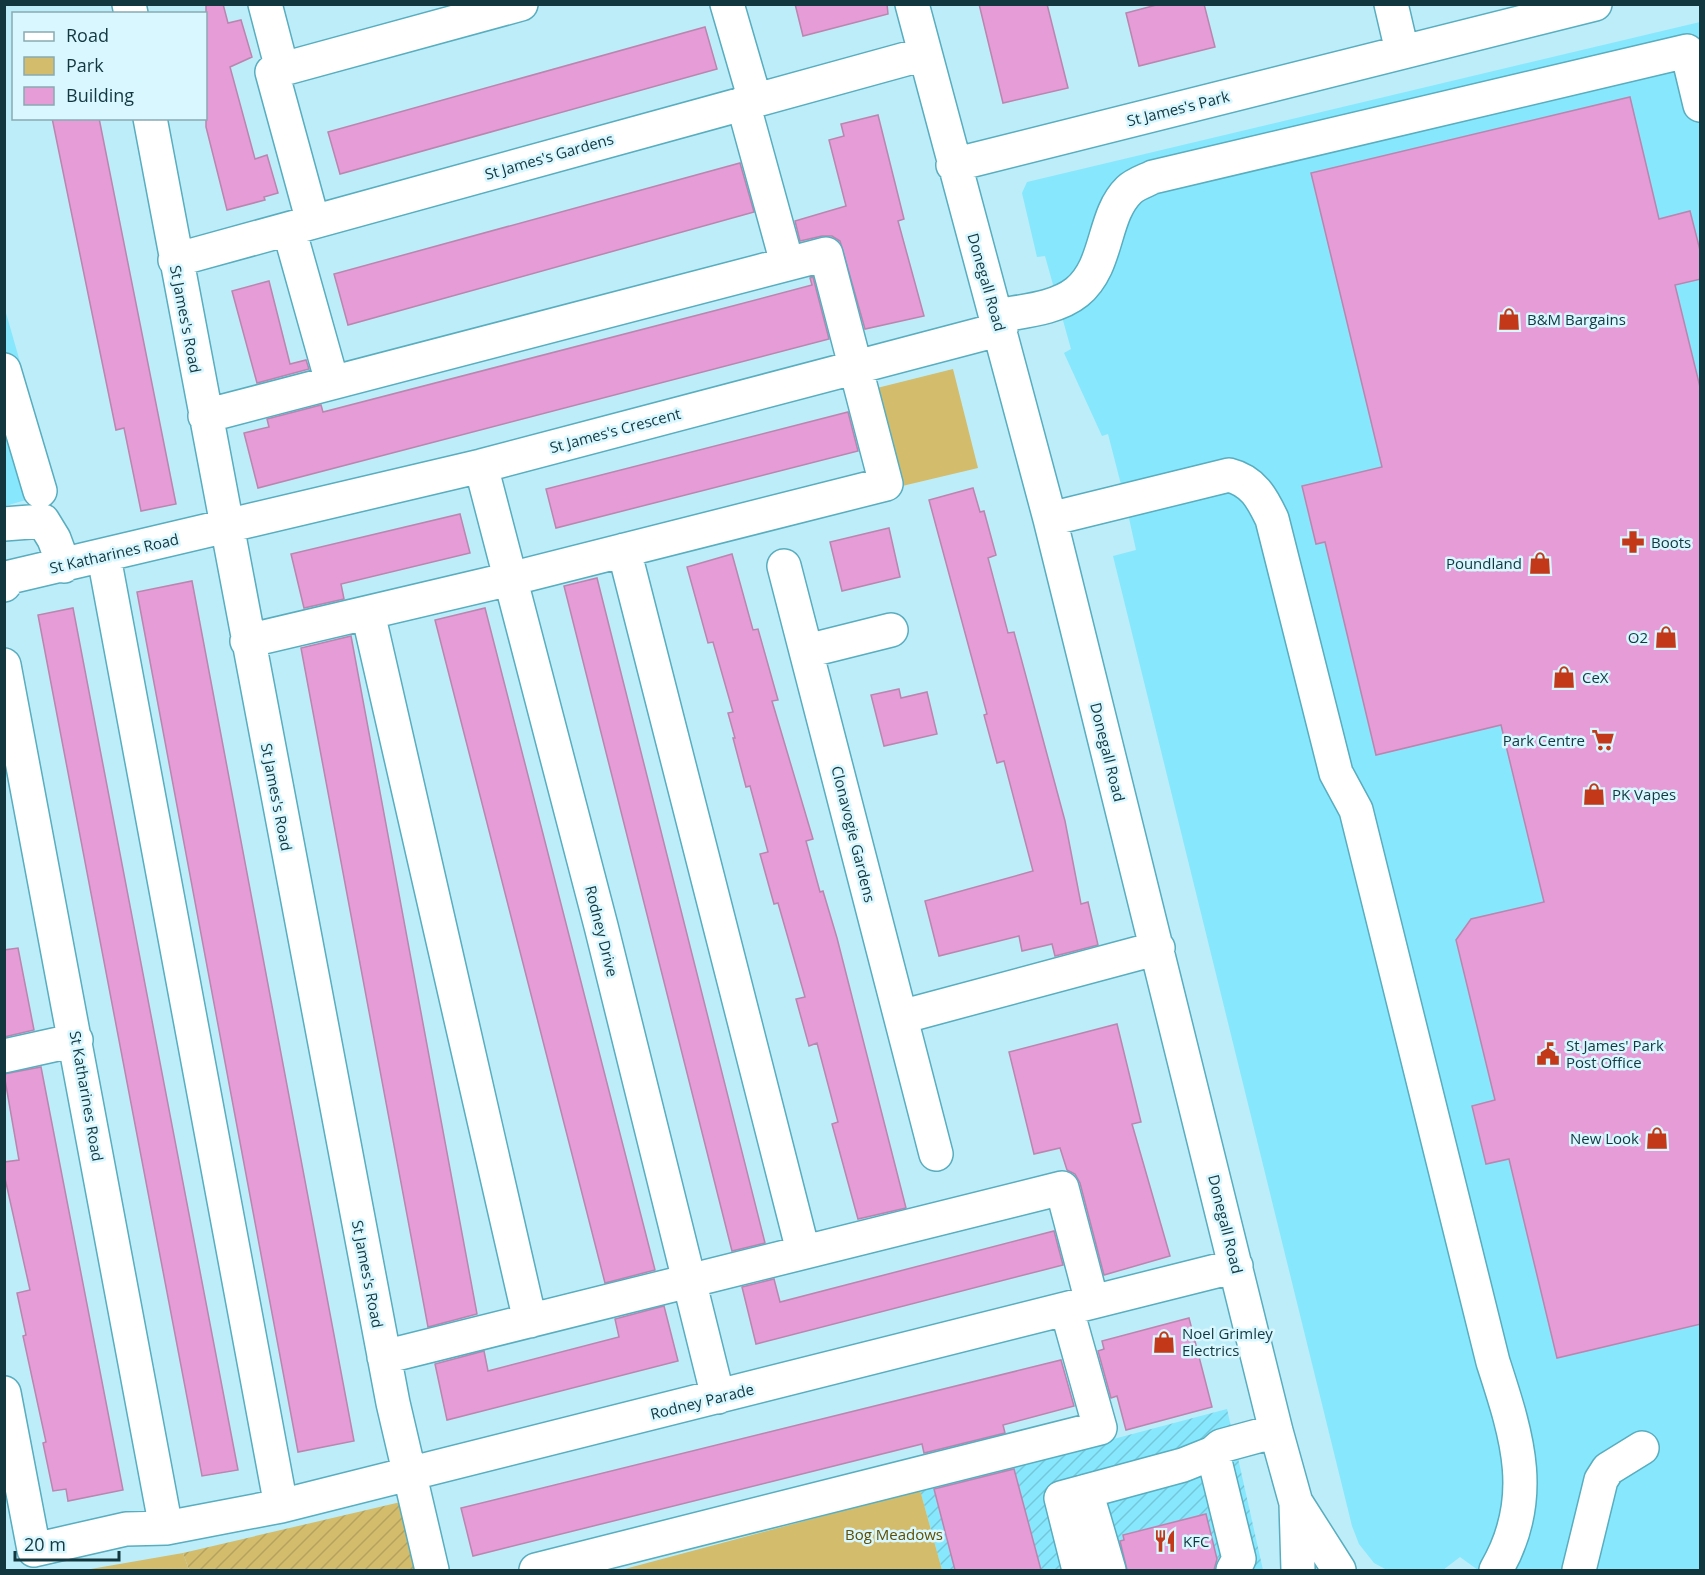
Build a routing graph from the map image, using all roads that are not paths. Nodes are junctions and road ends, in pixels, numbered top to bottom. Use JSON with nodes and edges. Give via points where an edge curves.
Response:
{"nodes":[{"id":1,"x":265,"y":4,"type":"edge"},
{"id":2,"x":521,"y":4,"type":"edge"},
{"id":3,"x":727,"y":4,"type":"edge"},
{"id":4,"x":912,"y":4,"type":"edge"},
{"id":5,"x":1391,"y":4,"type":"edge"},
{"id":6,"x":1595,"y":4,"type":"edge"},
{"id":7,"x":1402,"y":51,"type":"junction"},
{"id":8,"x":924,"y":54,"type":"junction"},
{"id":9,"x":282,"y":69,"type":"junction"},
{"id":10,"x":749,"y":101,"type":"junction"},
{"id":11,"x":1701,"y":105,"type":"edge"},
{"id":12,"x":150,"y":120,"type":"edge"},
{"id":13,"x":953,"y":165,"type":"junction"},
{"id":14,"x":301,"y":225,"type":"junction"},
{"id":15,"x":175,"y":260,"type":"junction"},
{"id":16,"x":787,"y":263,"type":"junction"},
{"id":17,"x":999,"y":323,"type":"junction"},
{"id":18,"x":856,"y":365,"type":"junction"},
{"id":19,"x":4,"y":370,"type":"edge"},
{"id":20,"x":332,"y":382,"type":"junction"},
{"id":21,"x":205,"y":416,"type":"junction"},
{"id":22,"x":481,"y":466,"type":"junction"},
{"id":23,"x":40,"y":491,"type":"dead end"},
{"id":24,"x":1050,"y":519,"type":"junction"},
{"id":25,"x":4,"y":524,"type":"edge"},
{"id":26,"x":227,"y":526,"type":"junction"},
{"id":27,"x":624,"y":550,"type":"junction"},
{"id":28,"x":104,"y":557,"type":"junction"},
{"id":29,"x":64,"y":566,"type":"junction"},
{"id":30,"x":784,"y":566,"type":"dead end"},
{"id":31,"x":510,"y":579,"type":"junction"},
{"id":32,"x":4,"y":585,"type":"edge"},
{"id":33,"x":368,"y":613,"type":"junction"},
{"id":34,"x":891,"y":630,"type":"dead end"},
{"id":35,"x":247,"y":641,"type":"junction"},
{"id":36,"x":807,"y":651,"type":"junction"},
{"id":37,"x":4,"y":665,"type":"edge"},
{"id":38,"x":1158,"y":948,"type":"junction"},
{"id":39,"x":901,"y":1017,"type":"junction"},
{"id":40,"x":76,"y":1040,"type":"junction"},
{"id":41,"x":4,"y":1056,"type":"edge"},
{"id":42,"x":936,"y":1154,"type":"dead end"},
{"id":43,"x":802,"y":1251,"type":"junction"},
{"id":44,"x":1236,"y":1266,"type":"junction"},
{"id":45,"x":690,"y":1281,"type":"junction"},
{"id":46,"x":1080,"y":1306,"type":"junction"},
{"id":47,"x":530,"y":1321,"type":"junction"},
{"id":48,"x":384,"y":1357,"type":"junction"},
{"id":49,"x":4,"y":1393,"type":"edge"},
{"id":50,"x":718,"y":1398,"type":"junction"},
{"id":51,"x":1276,"y":1431,"type":"junction"},
{"id":52,"x":1642,"y":1448,"type":"dead end"},
{"id":53,"x":1213,"y":1453,"type":"junction"},
{"id":54,"x":409,"y":1474,"type":"junction"},
{"id":55,"x":1086,"y":1491,"type":"junction"},
{"id":56,"x":1296,"y":1503,"type":"junction"},
{"id":57,"x":282,"y":1506,"type":"junction"},
{"id":58,"x":166,"y":1528,"type":"junction"},
{"id":59,"x":432,"y":1570,"type":"edge"},
{"id":60,"x":536,"y":1570,"type":"edge"},
{"id":61,"x":1080,"y":1570,"type":"edge"},
{"id":62,"x":1109,"y":1570,"type":"edge"},
{"id":63,"x":1233,"y":1570,"type":"edge"},
{"id":64,"x":1298,"y":1570,"type":"edge"},
{"id":65,"x":1339,"y":1570,"type":"edge"},
{"id":66,"x":1496,"y":1570,"type":"edge"},
{"id":67,"x":1579,"y":1570,"type":"edge"}],
"edges":[{"from":1,"to":9,"type":"street"},
{"from":2,"to":9,"type":"street"},
{"from":3,"to":10,"type":"street"},
{"from":4,"to":8,"type":"street","name":"Donegall Road"},
{"from":5,"to":7,"type":"street"},
{"from":6,"to":7,"type":"street","name":"St James's Park"},
{"from":7,"to":13,"type":"street","name":"St James's Park"},
{"from":8,"to":10,"type":"street","name":"St James's Gardens"},
{"from":8,"to":13,"type":"street","name":"Donegall Road"},
{"from":9,"to":14,"type":"street","via":[[272,72]]},
{"from":10,"to":14,"type":"street","name":"St James's Gardens"},
{"from":10,"to":16,"type":"street"},
{"from":11,"to":17,"type":"street","name":"St James's Crescent","via":[[1687,51],[1153,177],[1129,190],[1120,201],[1092,277],[1076,293]]},
{"from":12,"to":15,"type":"street","name":"St James's Road"},
{"from":13,"to":17,"type":"street","name":"Donegall Road"},
{"from":14,"to":15,"type":"street","name":"St James's Gardens"},
{"from":14,"to":20,"type":"street"},
{"from":15,"to":21,"type":"street","name":"St James's Road"},
{"from":16,"to":18,"type":"street","via":[[826,254]]},
{"from":16,"to":20,"type":"street"},
{"from":17,"to":18,"type":"street","name":"St James's Crescent"},
{"from":17,"to":24,"type":"street","name":"Donegall Road"},
{"from":18,"to":22,"type":"street","name":"St James's Crescent"},
{"from":18,"to":27,"type":"street","via":[[886,484]]},
{"from":19,"to":23,"type":"street"},
{"from":20,"to":21,"type":"street"},
{"from":21,"to":26,"type":"street","name":"St James's Road"},
{"from":22,"to":26,"type":"street","name":"St James's Crescent"},
{"from":22,"to":31,"type":"street","name":"Rodney Drive"},
{"from":24,"to":38,"type":"street","name":"Donegall Road"},
{"from":24,"to":66,"type":"street","via":[[1229,475],[1252,486],[1272,519],[1336,773],[1356,810],[1493,1362],[1512,1419],[1522,1494],[1516,1524]]},
{"from":25,"to":29,"type":"street","via":[[43,521]]},
{"from":26,"to":28,"type":"street","name":"St Katharines Road"},
{"from":26,"to":35,"type":"street","name":"St James's Road"},
{"from":27,"to":31,"type":"street"},
{"from":27,"to":43,"type":"street"},
{"from":28,"to":29,"type":"street","name":"St Katharines Road"},
{"from":28,"to":57,"type":"street"},
{"from":29,"to":32,"type":"street","name":"St Katharines Road","via":[[10,577]]},
{"from":30,"to":36,"type":"street","name":"Clonavogie Gardens"},
{"from":31,"to":33,"type":"street"},
{"from":31,"to":45,"type":"street","name":"Rodney Drive"},
{"from":33,"to":35,"type":"street"},
{"from":33,"to":47,"type":"street"},
{"from":34,"to":36,"type":"street"},
{"from":35,"to":48,"type":"street","name":"St James's Road"},
{"from":36,"to":39,"type":"street","name":"Clonavogie Gardens"},
{"from":37,"to":40,"type":"street","name":"St Katharines Road"},
{"from":38,"to":39,"type":"street"},
{"from":38,"to":44,"type":"street","name":"Donegall Road"},
{"from":39,"to":42,"type":"street","name":"Clonavogie Gardens"},
{"from":40,"to":41,"type":"street"},
{"from":40,"to":58,"type":"street","name":"St Katharines Road"},
{"from":43,"to":45,"type":"street"},
{"from":43,"to":46,"type":"street","via":[[1062,1188]]},
{"from":44,"to":46,"type":"street","name":"Rodney Parade"},
{"from":44,"to":51,"type":"street","name":"Donegall Road"},
{"from":45,"to":47,"type":"street"},
{"from":45,"to":50,"type":"street","name":"Rodney Drive"},
{"from":46,"to":50,"type":"street","name":"Rodney Parade"},
{"from":46,"to":60,"type":"street","via":[[1100,1428]]},
{"from":47,"to":48,"type":"street"},
{"from":48,"to":54,"type":"street","name":"St James's Road"},
{"from":49,"to":58,"type":"street","name":"Rodney Parade","via":[[34,1550],[126,1529]]},
{"from":50,"to":54,"type":"street","name":"Rodney Parade"},
{"from":51,"to":53,"type":"street","via":[[1221,1446]]},
{"from":51,"to":56,"type":"street","name":"Donegall Road"},
{"from":52,"to":67,"type":"street","via":[[1608,1469],[1601,1480]]},
{"from":53,"to":55,"type":"street"},
{"from":53,"to":63,"type":"street","via":[[1239,1559]]},
{"from":54,"to":57,"type":"street","name":"Rodney Parade"},
{"from":54,"to":59,"type":"street","name":"St James's Road"},
{"from":55,"to":61,"type":"street","via":[[1061,1498]]},
{"from":55,"to":62,"type":"street"},
{"from":56,"to":64,"type":"street","name":"Donegall Road"},
{"from":56,"to":65,"type":"street","name":"Donegall Road"},
{"from":57,"to":58,"type":"street","name":"Rodney Parade"}]}
